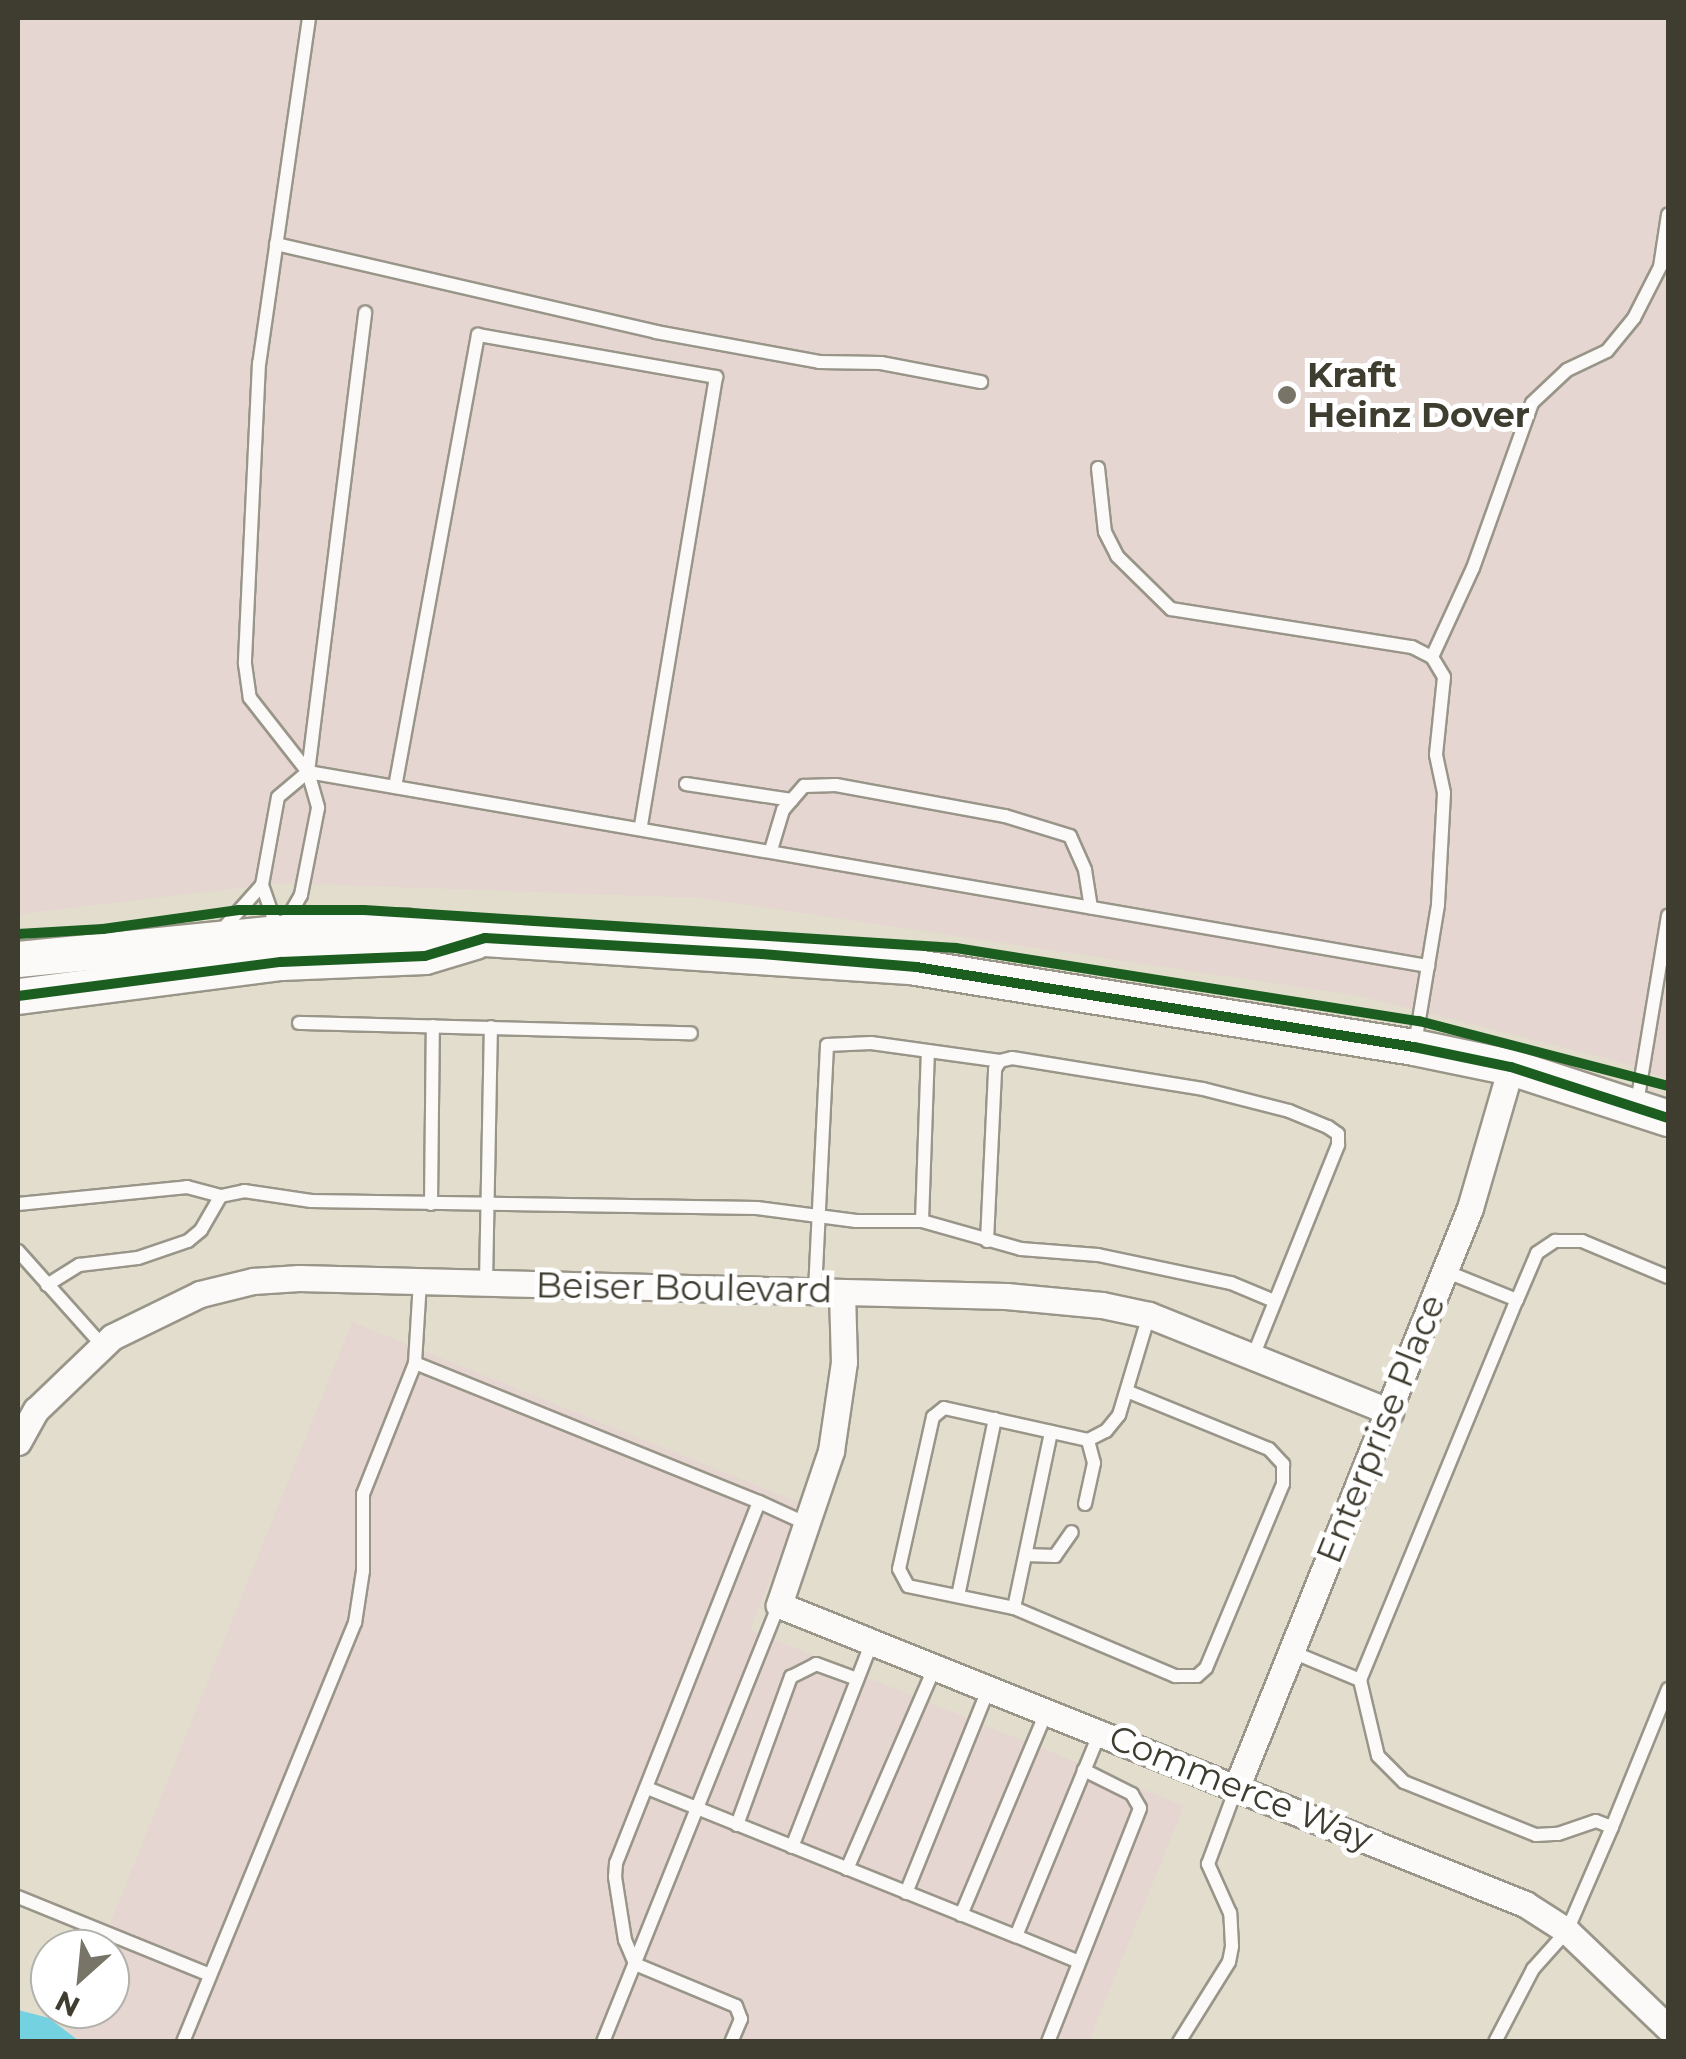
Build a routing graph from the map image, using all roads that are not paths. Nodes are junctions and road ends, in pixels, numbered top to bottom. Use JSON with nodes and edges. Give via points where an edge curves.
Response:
{"nodes":[{"id":1,"x":309,"y":18,"type":"edge"},
{"id":2,"x":1668,"y":216,"type":"edge"},
{"id":3,"x":276,"y":244,"type":"junction"},
{"id":4,"x":365,"y":312,"type":"dead end"},
{"id":5,"x":981,"y":382,"type":"dead end"},
{"id":6,"x":1098,"y":468,"type":"dead end"},
{"id":7,"x":1432,"y":657,"type":"junction"},
{"id":8,"x":308,"y":772,"type":"junction"},
{"id":9,"x":686,"y":784,"type":"dead end"},
{"id":10,"x":396,"y":787,"type":"junction"},
{"id":11,"x":792,"y":800,"type":"junction"},
{"id":12,"x":642,"y":827,"type":"junction"},
{"id":13,"x":771,"y":850,"type":"junction"},
{"id":14,"x":262,"y":885,"type":"junction"},
{"id":15,"x":1090,"y":908,"type":"junction"},
{"id":16,"x":1668,"y":916,"type":"edge"},
{"id":17,"x":213,"y":940,"type":"junction"},
{"id":18,"x":280,"y":948,"type":"junction"},
{"id":19,"x":18,"y":960,"type":"edge"},
{"id":20,"x":1428,"y":966,"type":"junction"},
{"id":21,"x":18,"y":996,"type":"edge"},
{"id":22,"x":299,"y":1022,"type":"dead end"},
{"id":23,"x":434,"y":1026,"type":"junction"},
{"id":24,"x":490,"y":1027,"type":"junction"},
{"id":25,"x":691,"y":1033,"type":"dead end"},
{"id":26,"x":1414,"y":1046,"type":"junction"},
{"id":27,"x":928,"y":1051,"type":"junction"},
{"id":28,"x":1000,"y":1061,"type":"junction"},
{"id":29,"x":1511,"y":1067,"type":"junction"},
{"id":30,"x":1653,"y":1112,"type":"edge"},
{"id":31,"x":222,"y":1196,"type":"junction"},
{"id":32,"x":18,"y":1204,"type":"edge"},
{"id":33,"x":431,"y":1204,"type":"junction"},
{"id":34,"x":488,"y":1205,"type":"junction"},
{"id":35,"x":816,"y":1215,"type":"junction"},
{"id":36,"x":922,"y":1221,"type":"junction"},
{"id":37,"x":987,"y":1241,"type":"junction"},
{"id":38,"x":18,"y":1250,"type":"edge"},
{"id":39,"x":22,"y":1267,"type":"edge"},
{"id":40,"x":1445,"y":1270,"type":"junction"},
{"id":41,"x":1668,"y":1276,"type":"edge"},
{"id":42,"x":420,"y":1282,"type":"junction"},
{"id":43,"x":486,"y":1283,"type":"junction"},
{"id":44,"x":47,"y":1285,"type":"junction"},
{"id":45,"x":814,"y":1292,"type":"junction"},
{"id":46,"x":842,"y":1292,"type":"junction"},
{"id":47,"x":1517,"y":1300,"type":"junction"},
{"id":48,"x":1274,"y":1301,"type":"junction"},
{"id":49,"x":1149,"y":1315,"type":"junction"},
{"id":50,"x":102,"y":1345,"type":"junction"},
{"id":51,"x":1254,"y":1354,"type":"junction"},
{"id":52,"x":415,"y":1363,"type":"junction"},
{"id":53,"x":1129,"y":1392,"type":"junction"},
{"id":54,"x":1390,"y":1412,"type":"junction"},
{"id":55,"x":995,"y":1419,"type":"junction"},
{"id":56,"x":1051,"y":1432,"type":"junction"},
{"id":57,"x":1088,"y":1440,"type":"junction"},
{"id":58,"x":18,"y":1442,"type":"edge"},
{"id":59,"x":759,"y":1502,"type":"junction"},
{"id":60,"x":1085,"y":1504,"type":"dead end"},
{"id":61,"x":808,"y":1525,"type":"junction"},
{"id":62,"x":1072,"y":1532,"type":"dead end"},
{"id":63,"x":1026,"y":1555,"type":"junction"},
{"id":64,"x":958,"y":1596,"type":"junction"},
{"id":65,"x":779,"y":1605,"type":"junction"},
{"id":66,"x":1014,"y":1608,"type":"junction"},
{"id":67,"x":872,"y":1642,"type":"junction"},
{"id":68,"x":1290,"y":1650,"type":"junction"},
{"id":69,"x":935,"y":1666,"type":"junction"},
{"id":70,"x":857,"y":1680,"type":"junction"},
{"id":71,"x":1360,"y":1680,"type":"junction"},
{"id":72,"x":988,"y":1688,"type":"junction"},
{"id":73,"x":1668,"y":1689,"type":"edge"},
{"id":74,"x":1047,"y":1710,"type":"junction"},
{"id":75,"x":1100,"y":1732,"type":"junction"},
{"id":76,"x":1084,"y":1770,"type":"junction"},
{"id":77,"x":1236,"y":1786,"type":"junction"},
{"id":78,"x":647,"y":1788,"type":"junction"},
{"id":79,"x":697,"y":1810,"type":"junction"},
{"id":80,"x":737,"y":1825,"type":"junction"},
{"id":81,"x":1612,"y":1827,"type":"junction"},
{"id":82,"x":792,"y":1847,"type":"junction"},
{"id":83,"x":847,"y":1869,"type":"junction"},
{"id":84,"x":906,"y":1893,"type":"junction"},
{"id":85,"x":18,"y":1897,"type":"edge"},
{"id":86,"x":961,"y":1914,"type":"junction"},
{"id":87,"x":1567,"y":1931,"type":"junction"},
{"id":88,"x":1016,"y":1936,"type":"junction"},
{"id":89,"x":1078,"y":1962,"type":"junction"},
{"id":90,"x":635,"y":1964,"type":"junction"},
{"id":91,"x":208,"y":1974,"type":"junction"},
{"id":92,"x":1668,"y":2028,"type":"edge"},
{"id":93,"x":183,"y":2042,"type":"edge"},
{"id":94,"x":603,"y":2042,"type":"edge"},
{"id":95,"x":731,"y":2042,"type":"edge"},
{"id":96,"x":1048,"y":2042,"type":"edge"},
{"id":97,"x":1179,"y":2042,"type":"edge"},
{"id":98,"x":1496,"y":2042,"type":"edge"}],
"edges":[{"from":1,"to":3,"type":"lane"},
{"from":2,"to":7,"type":"lane","via":[[1660,267],[1634,318],[1607,351],[1567,370],[1532,404]]},
{"from":3,"to":5,"type":"lane","via":[[656,332]]},
{"from":3,"to":8,"type":"lane","via":[[258,362],[245,664],[250,698]]},
{"from":4,"to":8,"type":"lane"},
{"from":6,"to":7,"type":"lane","via":[[1105,532],[1117,556],[1172,609],[1412,647]]},
{"from":7,"to":20,"type":"lane","via":[[1444,677],[1436,755],[1444,793]]},
{"from":8,"to":10,"type":"lane"},
{"from":8,"to":14,"type":"lane","via":[[278,797]]},
{"from":8,"to":18,"type":"lane","via":[[318,808],[301,894]]},
{"from":9,"to":11,"type":"lane"},
{"from":10,"to":12,"type":"lane"},
{"from":10,"to":12,"type":"lane","via":[[478,335],[716,377]]},
{"from":11,"to":13,"type":"lane"},
{"from":11,"to":15,"type":"lane","via":[[804,786],[836,785],[1005,816],[1070,836],[1085,870]]},
{"from":12,"to":13,"type":"lane"},
{"from":13,"to":15,"type":"lane"},
{"from":14,"to":17,"type":"lane"},
{"from":14,"to":18,"type":"lane"},
{"from":15,"to":20,"type":"lane"},
{"from":16,"to":30,"type":"lane"},
{"from":17,"to":18,"type":"main road"},
{"from":17,"to":19,"type":"main road"},
{"from":18,"to":21,"type":"main road"},
{"from":18,"to":26,"type":"main road","via":[[404,926],[485,938],[916,967]]},
{"from":20,"to":26,"type":"lane"},
{"from":22,"to":23,"type":"lane"},
{"from":23,"to":24,"type":"lane"},
{"from":23,"to":33,"type":"lane"},
{"from":24,"to":25,"type":"lane"},
{"from":24,"to":34,"type":"lane"},
{"from":26,"to":29,"type":"main road"},
{"from":27,"to":28,"type":"lane"},
{"from":27,"to":35,"type":"lane","via":[[870,1042],[827,1045]]},
{"from":27,"to":36,"type":"lane"},
{"from":28,"to":37,"type":"lane"},
{"from":28,"to":48,"type":"lane","via":[[1203,1089],[1288,1111],[1338,1134]]},
{"from":29,"to":30,"type":"main road"},
{"from":29,"to":40,"type":"street","name":"Enterprise Place"},
{"from":31,"to":32,"type":"lane","via":[[188,1187]]},
{"from":31,"to":33,"type":"lane","via":[[244,1191],[311,1202]]},
{"from":31,"to":44,"type":"lane","via":[[188,1241],[138,1258],[79,1265]]},
{"from":33,"to":34,"type":"lane"},
{"from":34,"to":35,"type":"lane","via":[[757,1208]]},
{"from":34,"to":43,"type":"lane"},
{"from":35,"to":36,"type":"lane"},
{"from":35,"to":45,"type":"lane"},
{"from":36,"to":37,"type":"lane"},
{"from":37,"to":48,"type":"lane","via":[[1231,1283]]},
{"from":38,"to":39,"type":"lane"},
{"from":39,"to":44,"type":"lane"},
{"from":40,"to":47,"type":"lane"},
{"from":40,"to":54,"type":"street","name":"Enterprise Place"},
{"from":41,"to":47,"type":"lane","via":[[1582,1241],[1555,1240],[1537,1253]]},
{"from":42,"to":43,"type":"street","name":"Beiser Boulevard"},
{"from":42,"to":50,"type":"street","name":"Beiser Boulevard","via":[[253,1281],[200,1294]]},
{"from":42,"to":52,"type":"lane"},
{"from":43,"to":45,"type":"street","name":"Beiser Boulevard"},
{"from":44,"to":50,"type":"lane"},
{"from":45,"to":46,"type":"street","name":"Beiser Boulevard"},
{"from":46,"to":49,"type":"street","name":"Beiser Boulevard","via":[[1006,1296]]},
{"from":46,"to":61,"type":"street","via":[[840,1405]]},
{"from":47,"to":71,"type":"lane"},
{"from":48,"to":51,"type":"lane"},
{"from":49,"to":51,"type":"street","name":"Beiser Boulevard"},
{"from":49,"to":53,"type":"lane"},
{"from":50,"to":58,"type":"street","name":"Beiser Boulevard","via":[[36,1410]]},
{"from":51,"to":54,"type":"street","name":"Beiser Boulevard"},
{"from":52,"to":59,"type":"lane"},
{"from":52,"to":91,"type":"lane","via":[[363,1494],[355,1623]]},
{"from":53,"to":57,"type":"lane","via":[[1113,1423]]},
{"from":53,"to":66,"type":"lane","via":[[1269,1449],[1284,1464],[1283,1484],[1206,1668],[1197,1676],[1176,1676]]},
{"from":54,"to":68,"type":"street","name":"Enterprise Place"},
{"from":55,"to":56,"type":"lane"},
{"from":55,"to":64,"type":"lane"},
{"from":55,"to":64,"type":"lane","via":[[944,1408],[933,1417],[899,1569],[908,1586]]},
{"from":56,"to":57,"type":"lane"},
{"from":56,"to":63,"type":"lane"},
{"from":57,"to":60,"type":"lane","via":[[1094,1463]]},
{"from":59,"to":61,"type":"lane"},
{"from":59,"to":78,"type":"lane"},
{"from":61,"to":65,"type":"street"},
{"from":62,"to":63,"type":"lane","via":[[1056,1556]]},
{"from":63,"to":66,"type":"lane"},
{"from":64,"to":66,"type":"lane"},
{"from":65,"to":67,"type":"street","name":"Commerce Way"},
{"from":65,"to":79,"type":"lane"},
{"from":67,"to":69,"type":"street","name":"Commerce Way"},
{"from":67,"to":70,"type":"lane"},
{"from":68,"to":71,"type":"lane"},
{"from":68,"to":77,"type":"street","name":"Enterprise Place"},
{"from":69,"to":72,"type":"street","name":"Commerce Way"},
{"from":69,"to":83,"type":"lane"},
{"from":70,"to":80,"type":"lane","via":[[816,1664],[792,1677]]},
{"from":70,"to":82,"type":"lane"},
{"from":71,"to":81,"type":"lane","via":[[1378,1756],[1404,1782],[1536,1835],[1596,1821]]},
{"from":72,"to":74,"type":"street","name":"Commerce Way"},
{"from":72,"to":84,"type":"lane"},
{"from":73,"to":81,"type":"lane"},
{"from":74,"to":75,"type":"street","name":"Commerce Way"},
{"from":74,"to":86,"type":"lane"},
{"from":75,"to":76,"type":"lane"},
{"from":75,"to":77,"type":"street","name":"Commerce Way"},
{"from":76,"to":88,"type":"lane"},
{"from":76,"to":89,"type":"lane","via":[[1132,1794],[1140,1808]]},
{"from":77,"to":87,"type":"street","name":"Commerce Way","via":[[1526,1904]]},
{"from":77,"to":97,"type":"lane","via":[[1208,1864],[1230,1913],[1229,1962]]},
{"from":78,"to":79,"type":"lane"},
{"from":78,"to":90,"type":"lane","via":[[615,1876]]},
{"from":79,"to":80,"type":"lane"},
{"from":79,"to":90,"type":"lane"},
{"from":80,"to":82,"type":"lane"},
{"from":81,"to":87,"type":"lane"},
{"from":82,"to":83,"type":"lane"},
{"from":83,"to":84,"type":"lane"},
{"from":84,"to":86,"type":"lane"},
{"from":85,"to":91,"type":"lane"},
{"from":86,"to":88,"type":"lane"},
{"from":87,"to":92,"type":"street","name":"Commerce Way"},
{"from":87,"to":98,"type":"lane","via":[[1534,1969]]},
{"from":88,"to":89,"type":"lane"},
{"from":89,"to":96,"type":"lane"},
{"from":90,"to":94,"type":"lane"},
{"from":90,"to":95,"type":"lane","via":[[736,2006],[741,2019]]},
{"from":91,"to":93,"type":"lane"}]}
